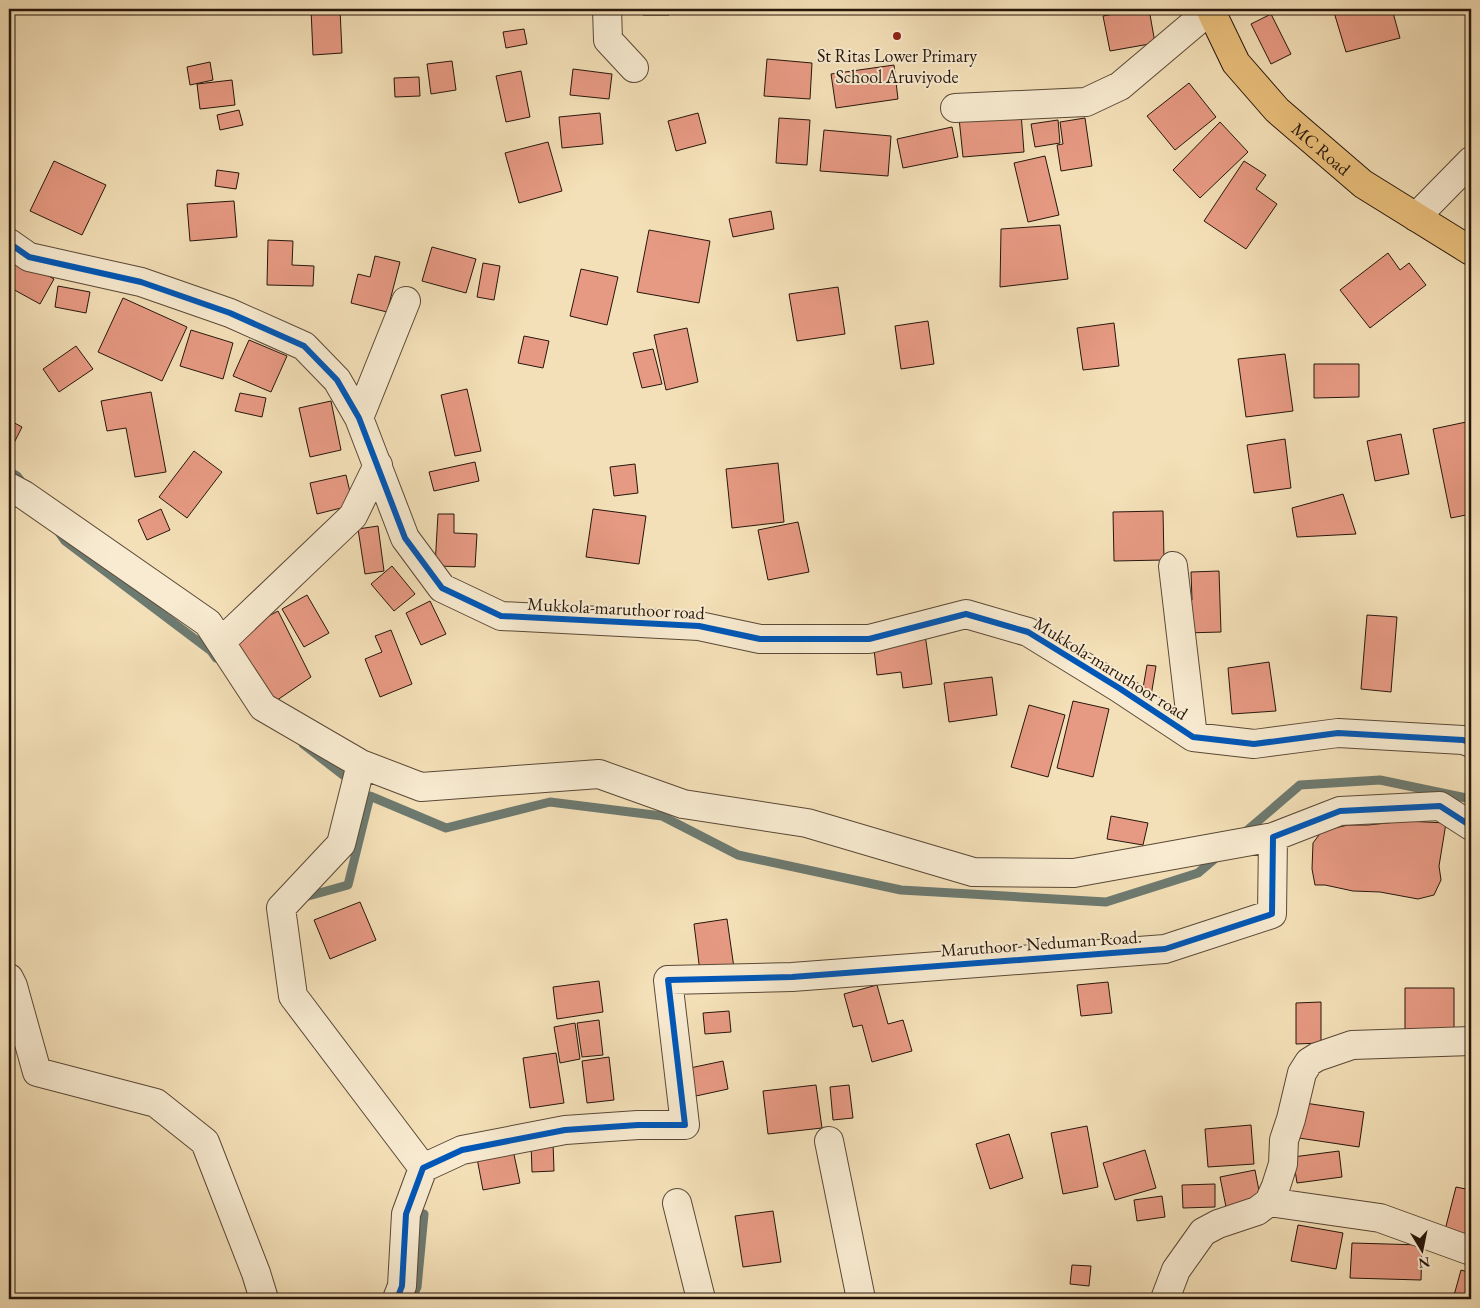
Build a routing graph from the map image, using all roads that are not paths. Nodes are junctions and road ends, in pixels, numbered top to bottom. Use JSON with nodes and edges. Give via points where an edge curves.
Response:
{"nodes":[{"id":1,"x":607,"y":9,"type":"edge"},
{"id":2,"x":1210,"y":9,"type":"edge"},
{"id":3,"x":634,"y":68,"type":"dead end"},
{"id":4,"x":955,"y":108,"type":"dead end"},
{"id":5,"x":1471,"y":161,"type":"edge"},
{"id":6,"x":1416,"y":217,"type":"junction"},
{"id":7,"x":9,"y":244,"type":"edge"},
{"id":8,"x":1471,"y":251,"type":"edge"},
{"id":9,"x":406,"y":301,"type":"dead end"},
{"id":10,"x":359,"y":418,"type":"junction"},
{"id":11,"x":378,"y":465,"type":"junction"},
{"id":12,"x":9,"y":488,"type":"edge"},
{"id":13,"x":1173,"y":566,"type":"dead end"},
{"id":14,"x":221,"y":642,"type":"junction"},
{"id":15,"x":1193,"y":737,"type":"junction"},
{"id":16,"x":1471,"y":743,"type":"edge"},
{"id":17,"x":360,"y":765,"type":"junction"},
{"id":18,"x":1471,"y":826,"type":"edge"},
{"id":19,"x":1274,"y":837,"type":"junction"},
{"id":20,"x":9,"y":978,"type":"edge"},
{"id":21,"x":16,"y":1024,"type":"edge"},
{"id":22,"x":1471,"y":1041,"type":"edge"},
{"id":23,"x":829,"y":1141,"type":"dead end"},
{"id":24,"x":423,"y":1168,"type":"junction"},
{"id":25,"x":1269,"y":1202,"type":"junction"},
{"id":26,"x":677,"y":1203,"type":"dead end"},
{"id":27,"x":1471,"y":1251,"type":"edge"},
{"id":28,"x":264,"y":1299,"type":"edge"},
{"id":29,"x":397,"y":1299,"type":"edge"},
{"id":30,"x":701,"y":1299,"type":"edge"},
{"id":31,"x":861,"y":1299,"type":"edge"},
{"id":32,"x":1164,"y":1299,"type":"edge"}],
"edges":[{"from":1,"to":3,"type":"street","via":[[608,40]]},
{"from":2,"to":4,"type":"street","via":[[1120,86],[1086,102]]},
{"from":2,"to":6,"type":"main road","name":"MC Road","via":[[1236,63],[1277,110],[1363,184]]},
{"from":5,"to":6,"type":"street"},
{"from":6,"to":8,"type":"main road","name":"MC Road"},
{"from":7,"to":10,"type":"street","name":"Mukkola-maruthoor road","via":[[29,257],[150,285],[230,313],[304,346],[337,380]]},
{"from":9,"to":10,"type":"street"},
{"from":10,"to":11,"type":"street","name":"Mukkola-maruthoor road"},
{"from":11,"to":14,"type":"street","via":[[353,516]]},
{"from":11,"to":15,"type":"street","name":"Mukkola-maruthoor road","via":[[404,538],[442,588],[502,616],[699,626],[760,639],[869,639],[966,614],[1028,632]]},
{"from":12,"to":14,"type":"street","via":[[24,495],[208,623]]},
{"from":13,"to":15,"type":"street"},
{"from":14,"to":17,"type":"street","via":[[263,707]]},
{"from":15,"to":16,"type":"street","name":"Mukkola-maruthoor road","via":[[1254,744],[1338,733]]},
{"from":17,"to":19,"type":"street","via":[[421,786],[599,774],[683,804],[807,823],[973,872],[1074,873]]},
{"from":17,"to":24,"type":"street","via":[[341,844],[281,908],[293,996]]},
{"from":18,"to":19,"type":"street","via":[[1440,806],[1349,810]]},
{"from":19,"to":24,"type":"street","name":"Maruthoor- Neduman Road.","via":[[1272,914],[1165,949],[792,977],[668,980],[685,1126],[638,1125],[565,1130],[462,1150]]},
{"from":20,"to":21,"type":"street","via":[[13,986]]},
{"from":21,"to":28,"type":"street","via":[[37,1072],[156,1103],[206,1142]]},
{"from":22,"to":25,"type":"street","via":[[1352,1045],[1309,1062],[1302,1073],[1284,1140],[1283,1164]]},
{"from":23,"to":31,"type":"street"},
{"from":24,"to":29,"type":"street","via":[[406,1214],[402,1286]]},
{"from":25,"to":27,"type":"street","via":[[1380,1218]]},
{"from":25,"to":32,"type":"street","via":[[1257,1211],[1203,1232],[1176,1270]]},
{"from":26,"to":30,"type":"street"}]}
